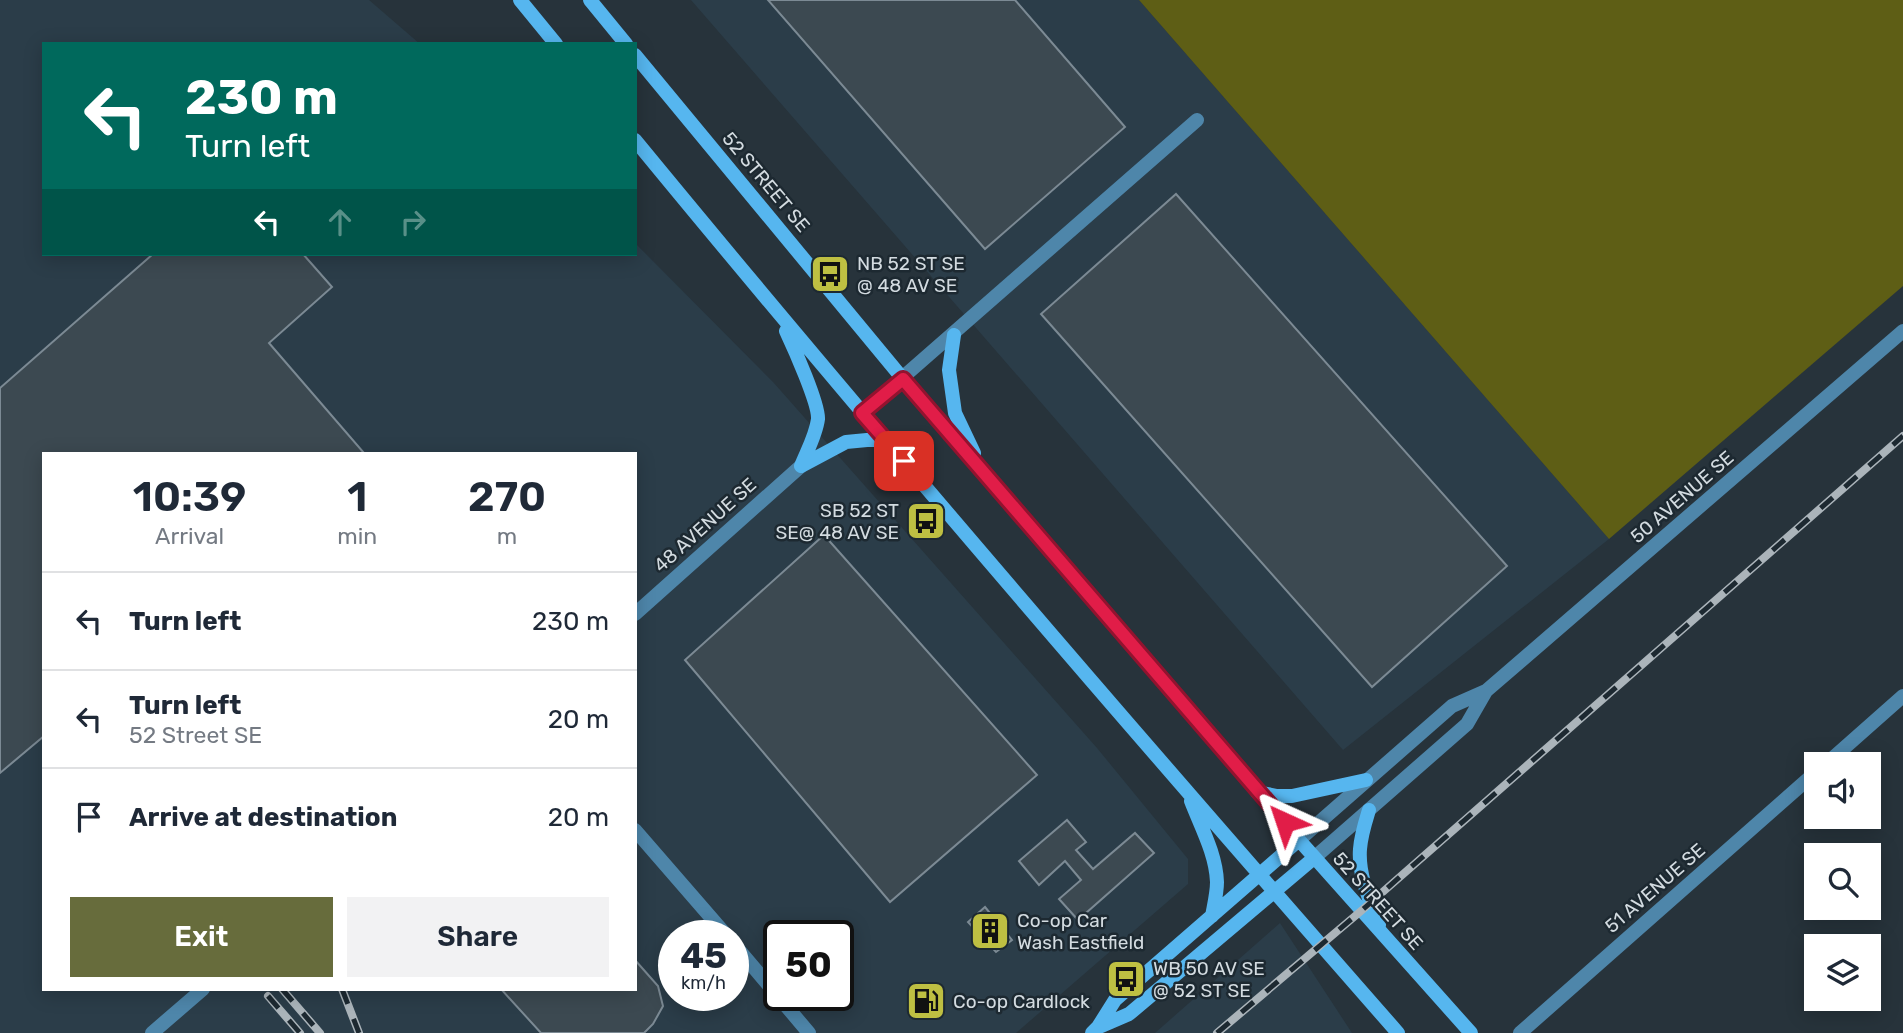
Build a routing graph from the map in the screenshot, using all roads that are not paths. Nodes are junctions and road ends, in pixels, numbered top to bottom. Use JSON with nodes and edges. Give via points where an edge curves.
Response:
{"nodes":[{"id":1,"x":520,"y":0,"type":"edge"},
{"id":2,"x":590,"y":0,"type":"edge"},
{"id":3,"x":554,"y":42,"type":"edge"},
{"id":4,"x":624,"y":42,"type":"edge"},
{"id":5,"x":637,"y":57,"type":"edge"},
{"id":6,"x":1197,"y":120,"type":"dead end"},
{"id":7,"x":637,"y":143,"type":"edge"},
{"id":8,"x":780,"y":317,"type":"junction"},
{"id":9,"x":1903,"y":331,"type":"edge"},
{"id":10,"x":954,"y":335,"type":"junction"},
{"id":11,"x":903,"y":379,"type":"junction"},
{"id":12,"x":862,"y":413,"type":"junction"},
{"id":13,"x":886,"y":440,"type":"junction"},
{"id":14,"x":801,"y":466,"type":"junction"},
{"id":15,"x":982,"y":470,"type":"junction"},
{"id":16,"x":637,"y":612,"type":"edge"},
{"id":17,"x":1486,"y":691,"type":"junction"},
{"id":18,"x":1903,"y":696,"type":"edge"},
{"id":19,"x":1840,"y":752,"type":"edge"},
{"id":20,"x":1366,"y":780,"type":"junction"},
{"id":21,"x":1804,"y":783,"type":"edge"},
{"id":22,"x":1187,"y":790,"type":"junction"},
{"id":23,"x":1257,"y":792,"type":"junction"},
{"id":24,"x":1369,"y":810,"type":"junction"},
{"id":25,"x":637,"y":832,"type":"edge"},
{"id":26,"x":1299,"y":840,"type":"junction"},
{"id":27,"x":1314,"y":858,"type":"junction"},
{"id":28,"x":1259,"y":874,"type":"junction"},
{"id":29,"x":1274,"y":893,"type":"junction"},
{"id":30,"x":1212,"y":916,"type":"junction"},
{"id":31,"x":713,"y":920,"type":"edge"},
{"id":32,"x":1382,"y":933,"type":"junction"},
{"id":33,"x":749,"y":962,"type":"edge"},
{"id":34,"x":201,"y":991,"type":"edge"},
{"id":35,"x":1095,"y":1030,"type":"edge"},
{"id":36,"x":152,"y":1033,"type":"edge"},
{"id":37,"x":810,"y":1033,"type":"edge"},
{"id":38,"x":1398,"y":1033,"type":"edge"},
{"id":39,"x":1471,"y":1033,"type":"edge"},
{"id":40,"x":1520,"y":1033,"type":"edge"}],
"edges":[{"from":1,"to":3,"type":"main road"},
{"from":2,"to":4,"type":"main road"},
{"from":5,"to":11,"type":"main road","name":"52 STREET SE"},
{"from":6,"to":10,"type":"street"},
{"from":7,"to":8,"type":"main road"},
{"from":8,"to":12,"type":"main road"},
{"from":8,"to":14,"type":"main road","via":[[818,417]]},
{"from":9,"to":17,"type":"street","name":"50 AVENUE SE"},
{"from":10,"to":11,"type":"street"},
{"from":10,"to":15,"type":"main road","via":[[949,370],[955,413]]},
{"from":11,"to":12,"type":"street"},
{"from":11,"to":15,"type":"main road","name":"52 STREET SE"},
{"from":12,"to":13,"type":"main road"},
{"from":13,"to":14,"type":"main road","via":[[846,442]]},
{"from":13,"to":22,"type":"main road"},
{"from":14,"to":16,"type":"street","name":"48 AVENUE SE"},
{"from":15,"to":23,"type":"main road","name":"52 STREET SE"},
{"from":17,"to":20,"type":"street","name":"50 AVENUE SE","via":[[1452,706]]},
{"from":17,"to":24,"type":"street","name":"50 AVENUE SE","via":[[1468,724]]},
{"from":18,"to":19,"type":"street"},
{"from":20,"to":23,"type":"main road","via":[[1292,796]]},
{"from":20,"to":26,"type":"street","name":"50 AVENUE SE"},
{"from":21,"to":40,"type":"street","name":"51 AVENUE SE"},
{"from":22,"to":28,"type":"main road"},
{"from":22,"to":30,"type":"main road","via":[[1216,871]]},
{"from":23,"to":26,"type":"main road","name":"52 STREET SE"},
{"from":24,"to":27,"type":"street","name":"50 AVENUE SE"},
{"from":24,"to":32,"type":"main road","via":[[1360,846],[1361,873]]},
{"from":25,"to":31,"type":"street"},
{"from":26,"to":27,"type":"main road","name":"52 STREET SE"},
{"from":26,"to":28,"type":"main road","name":"50 AVENUE SE"},
{"from":27,"to":29,"type":"main road","name":"50 AVENUE SE"},
{"from":27,"to":32,"type":"main road","name":"52 STREET SE"},
{"from":28,"to":29,"type":"main road"},
{"from":28,"to":30,"type":"main road","name":"50 AVENUE SE"},
{"from":29,"to":35,"type":"main road","name":"50 AVENUE SE","via":[[1129,1014]]},
{"from":29,"to":38,"type":"main road"},
{"from":30,"to":35,"type":"main road","name":"50 AVENUE SE","via":[[1115,1000]]},
{"from":32,"to":39,"type":"main road","name":"52 STREET SE"},
{"from":33,"to":37,"type":"street"},
{"from":34,"to":36,"type":"street"}]}
